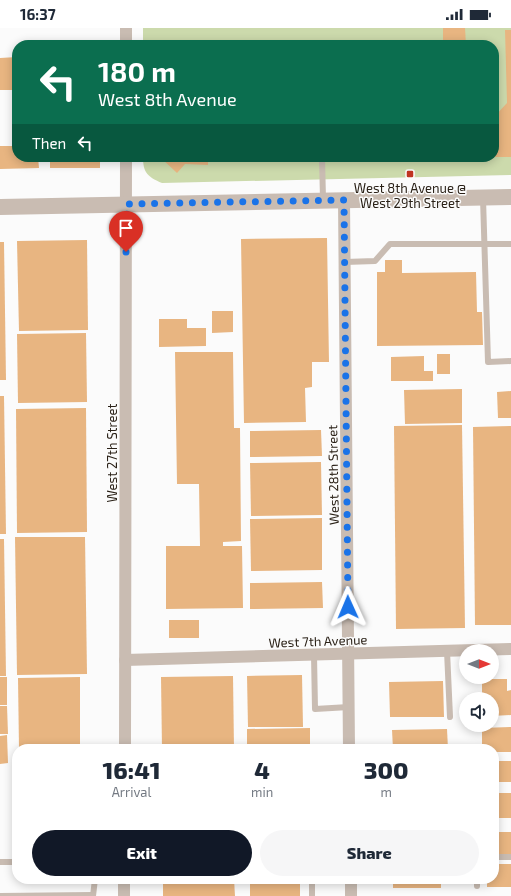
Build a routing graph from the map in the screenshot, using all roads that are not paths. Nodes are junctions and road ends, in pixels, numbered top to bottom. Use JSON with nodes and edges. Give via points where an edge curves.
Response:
{"nodes":[{"id":1,"x":126,"y":28,"type":"edge"},
{"id":2,"x":126,"y":40,"type":"edge"},
{"id":3,"x":126,"y":162,"type":"edge"},
{"id":4,"x":322,"y":162,"type":"edge"},
{"id":5,"x":511,"y":197,"type":"edge"},
{"id":6,"x":483,"y":198,"type":"junction"},
{"id":7,"x":344,"y":200,"type":"junction"},
{"id":8,"x":323,"y":201,"type":"junction"},
{"id":9,"x":127,"y":204,"type":"junction"},
{"id":10,"x":0,"y":206,"type":"edge"},
{"id":11,"x":484,"y":244,"type":"junction"},
{"id":12,"x":511,"y":244,"type":"edge"},
{"id":13,"x":345,"y":262,"type":"junction"},
{"id":14,"x":511,"y":361,"type":"edge"},
{"id":15,"x":511,"y":649,"type":"edge"},
{"id":16,"x":447,"y":651,"type":"junction"},
{"id":17,"x":348,"y":654,"type":"junction"},
{"id":18,"x":314,"y":655,"type":"junction"},
{"id":19,"x":125,"y":660,"type":"junction"},
{"id":20,"x":349,"y":707,"type":"junction"},
{"id":21,"x":450,"y":718,"type":"dead end"},
{"id":22,"x":125,"y":744,"type":"edge"},
{"id":23,"x":349,"y":744,"type":"edge"},
{"id":24,"x":499,"y":857,"type":"edge"},
{"id":25,"x":511,"y":857,"type":"edge"},
{"id":26,"x":0,"y":862,"type":"edge"},
{"id":27,"x":12,"y":862,"type":"edge"},
{"id":28,"x":94,"y":884,"type":"edge"},
{"id":29,"x":124,"y":884,"type":"edge"},
{"id":30,"x":312,"y":884,"type":"edge"},
{"id":31,"x":351,"y":884,"type":"edge"},
{"id":32,"x":0,"y":896,"type":"edge"},
{"id":33,"x":93,"y":896,"type":"edge"},
{"id":34,"x":124,"y":896,"type":"edge"},
{"id":35,"x":312,"y":896,"type":"edge"},
{"id":36,"x":351,"y":896,"type":"edge"}],
"edges":[{"from":1,"to":2,"type":"street"},
{"from":3,"to":9,"type":"street","name":"West 27th Street"},
{"from":4,"to":8,"type":"lane"},
{"from":5,"to":6,"type":"street"},
{"from":6,"to":7,"type":"street"},
{"from":6,"to":11,"type":"lane"},
{"from":7,"to":8,"type":"street"},
{"from":7,"to":13,"type":"street","name":"West 28th Street"},
{"from":8,"to":9,"type":"street"},
{"from":9,"to":10,"type":"street"},
{"from":9,"to":19,"type":"street","name":"West 27th Street"},
{"from":11,"to":12,"type":"lane"},
{"from":11,"to":13,"type":"lane","via":[[390,244],[375,261]]},
{"from":11,"to":14,"type":"lane","via":[[488,362]]},
{"from":13,"to":17,"type":"street","name":"West 28th Street"},
{"from":15,"to":16,"type":"street","name":"West 7th Avenue"},
{"from":16,"to":17,"type":"street","name":"West 7th Avenue"},
{"from":16,"to":21,"type":"lane"},
{"from":17,"to":18,"type":"street","name":"West 7th Avenue"},
{"from":17,"to":20,"type":"street","name":"West 28th Street"},
{"from":18,"to":19,"type":"street","name":"West 7th Avenue"},
{"from":18,"to":20,"type":"lane","via":[[315,709]]},
{"from":19,"to":22,"type":"street","name":"West 27th Street"},
{"from":20,"to":23,"type":"street","name":"West 28th Street"},
{"from":24,"to":25,"type":"lane"},
{"from":26,"to":27,"type":"lane"},
{"from":28,"to":33,"type":"lane"},
{"from":29,"to":34,"type":"street"},
{"from":30,"to":35,"type":"lane"},
{"from":31,"to":36,"type":"street"},
{"from":32,"to":33,"type":"lane"}]}
